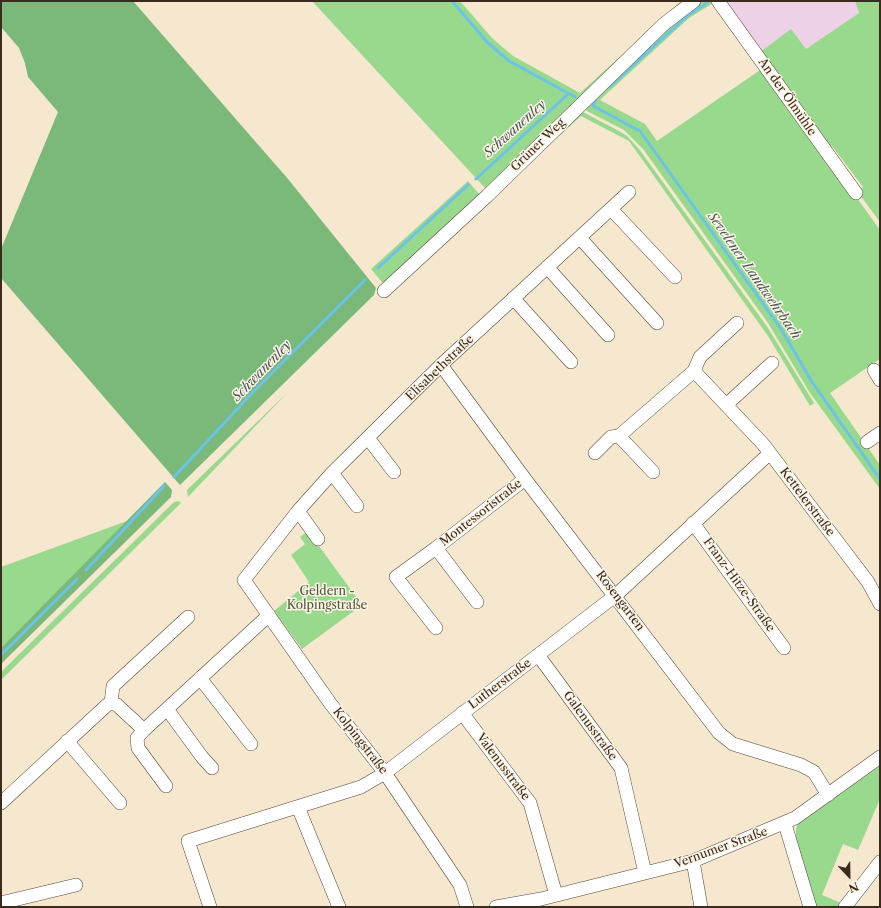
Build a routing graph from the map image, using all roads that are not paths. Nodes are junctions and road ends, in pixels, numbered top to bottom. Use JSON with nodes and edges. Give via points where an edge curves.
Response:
{"nodes":[{"id":1,"x":694,"y":1,"type":"edge"},
{"id":2,"x":718,"y":1,"type":"edge"},
{"id":3,"x":628,"y":192,"type":"dead end"},
{"id":4,"x":856,"y":193,"type":"dead end"},
{"id":5,"x":611,"y":209,"type":"junction"},
{"id":6,"x":580,"y":238,"type":"junction"},
{"id":7,"x":547,"y":267,"type":"junction"},
{"id":8,"x":675,"y":277,"type":"dead end"},
{"id":9,"x":384,"y":291,"type":"dead end"},
{"id":10,"x":513,"y":298,"type":"junction"},
{"id":11,"x":657,"y":323,"type":"dead end"},
{"id":12,"x":737,"y":323,"type":"dead end"},
{"id":13,"x":608,"y":335,"type":"dead end"},
{"id":14,"x":571,"y":362,"type":"dead end"},
{"id":15,"x":772,"y":363,"type":"dead end"},
{"id":16,"x":441,"y":365,"type":"junction"},
{"id":17,"x":694,"y":371,"type":"junction"},
{"id":18,"x":726,"y":405,"type":"junction"},
{"id":19,"x":880,"y":433,"type":"edge"},
{"id":20,"x":619,"y":436,"type":"junction"},
{"id":21,"x":368,"y":438,"type":"junction"},
{"id":22,"x":867,"y":442,"type":"dead end"},
{"id":23,"x":595,"y":452,"type":"dead end"},
{"id":24,"x":770,"y":453,"type":"junction"},
{"id":25,"x":394,"y":472,"type":"dead end"},
{"id":26,"x":653,"y":472,"type":"dead end"},
{"id":27,"x":332,"y":473,"type":"junction"},
{"id":28,"x":525,"y":478,"type":"junction"},
{"id":29,"x":357,"y":506,"type":"dead end"},
{"id":30,"x":298,"y":511,"type":"junction"},
{"id":31,"x":693,"y":523,"type":"junction"},
{"id":32,"x":318,"y":539,"type":"dead end"},
{"id":33,"x":436,"y":548,"type":"junction"},
{"id":34,"x":244,"y":580,"type":"joint"},
{"id":35,"x":616,"y":595,"type":"junction"},
{"id":36,"x":477,"y":602,"type":"dead end"},
{"id":37,"x":880,"y":604,"type":"edge"},
{"id":38,"x":269,"y":615,"type":"junction"},
{"id":39,"x":188,"y":617,"type":"dead end"},
{"id":40,"x":436,"y":628,"type":"dead end"},
{"id":41,"x":784,"y":648,"type":"dead end"},
{"id":42,"x":538,"y":656,"type":"junction"},
{"id":43,"x":200,"y":678,"type":"junction"},
{"id":44,"x":111,"y":704,"type":"junction"},
{"id":45,"x":167,"y":709,"type":"junction"},
{"id":46,"x":462,"y":712,"type":"junction"},
{"id":47,"x":144,"y":730,"type":"junction"},
{"id":48,"x":67,"y":741,"type":"junction"},
{"id":49,"x":251,"y":744,"type":"dead end"},
{"id":50,"x":880,"y":757,"type":"edge"},
{"id":51,"x":212,"y":768,"type":"dead end"},
{"id":52,"x":385,"y":773,"type":"junction"},
{"id":53,"x":166,"y":786,"type":"dead end"},
{"id":54,"x":828,"y":795,"type":"junction"},
{"id":55,"x":1,"y":803,"type":"edge"},
{"id":56,"x":120,"y":803,"type":"dead end"},
{"id":57,"x":298,"y":807,"type":"junction"},
{"id":58,"x":785,"y":824,"type":"junction"},
{"id":59,"x":693,"y":860,"type":"junction"},
{"id":60,"x":880,"y":862,"type":"edge"},
{"id":61,"x":645,"y":873,"type":"junction"},
{"id":62,"x":76,"y":885,"type":"dead end"},
{"id":63,"x":556,"y":895,"type":"junction"},
{"id":64,"x":1,"y":903,"type":"edge"},
{"id":65,"x":542,"y":903,"type":"edge"},
{"id":66,"x":210,"y":907,"type":"edge"},
{"id":67,"x":339,"y":907,"type":"edge"},
{"id":68,"x":467,"y":907,"type":"edge"},
{"id":69,"x":496,"y":907,"type":"edge"},
{"id":70,"x":701,"y":907,"type":"edge"},
{"id":71,"x":810,"y":907,"type":"edge"},
{"id":72,"x":845,"y":907,"type":"edge"}],
"edges":[{"from":1,"to":9,"type":"street","name":"Grüner Weg","via":[[664,24],[487,196]]},
{"from":2,"to":4,"type":"street","name":"An der Ölmühle"},
{"from":3,"to":5,"type":"street","name":"Elisabethstraße"},
{"from":5,"to":6,"type":"street","name":"Elisabethstraße"},
{"from":5,"to":8,"type":"street"},
{"from":6,"to":7,"type":"street","name":"Elisabethstraße"},
{"from":6,"to":11,"type":"street"},
{"from":7,"to":10,"type":"street","name":"Elisabethstraße"},
{"from":7,"to":13,"type":"street"},
{"from":10,"to":14,"type":"street"},
{"from":10,"to":16,"type":"street","name":"Elisabethstraße"},
{"from":12,"to":17,"type":"street","via":[[700,357]]},
{"from":15,"to":18,"type":"street"},
{"from":16,"to":21,"type":"street","name":"Elisabethstraße"},
{"from":16,"to":28,"type":"street","name":"Rosengarten"},
{"from":17,"to":18,"type":"street","name":"Kettelerstraße"},
{"from":17,"to":20,"type":"street"},
{"from":18,"to":24,"type":"street","name":"Kettelerstraße"},
{"from":19,"to":22,"type":"street"},
{"from":20,"to":23,"type":"street","via":[[611,437]]},
{"from":20,"to":26,"type":"street"},
{"from":21,"to":25,"type":"street"},
{"from":21,"to":27,"type":"street","name":"Elisabethstraße"},
{"from":24,"to":31,"type":"street","name":"Lutherstraße"},
{"from":24,"to":37,"type":"street","name":"Kettelerstraße","via":[[868,582]]},
{"from":27,"to":29,"type":"street"},
{"from":27,"to":30,"type":"street","name":"Elisabethstraße"},
{"from":28,"to":33,"type":"street","name":"Montessoristraße"},
{"from":28,"to":35,"type":"street","name":"Rosengarten"},
{"from":30,"to":32,"type":"street"},
{"from":30,"to":34,"type":"street","name":"Elisabethstraße"},
{"from":31,"to":35,"type":"street","name":"Lutherstraße"},
{"from":31,"to":41,"type":"street","name":"Franz-Hitze-Straße"},
{"from":33,"to":36,"type":"street","name":"Montessoristraße"},
{"from":33,"to":40,"type":"street","name":"Montessoristraße","via":[[396,577]]},
{"from":34,"to":38,"type":"street","name":"Kolpingstraße"},
{"from":35,"to":42,"type":"street","name":"Lutherstraße"},
{"from":35,"to":54,"type":"street","name":"Rosengarten","via":[[719,733],[733,744],[801,765],[814,772]]},
{"from":38,"to":43,"type":"street"},
{"from":38,"to":52,"type":"street","name":"Kolpingstraße","via":[[330,703]]},
{"from":39,"to":44,"type":"street","via":[[113,686]]},
{"from":42,"to":46,"type":"street","name":"Lutherstraße"},
{"from":42,"to":61,"type":"street","name":"Galenusstraße","via":[[621,768]]},
{"from":43,"to":45,"type":"street"},
{"from":43,"to":49,"type":"street"},
{"from":44,"to":47,"type":"street","via":[[117,704]]},
{"from":44,"to":48,"type":"street"},
{"from":45,"to":47,"type":"street"},
{"from":45,"to":51,"type":"street"},
{"from":46,"to":52,"type":"street","name":"Lutherstraße"},
{"from":46,"to":63,"type":"street","name":"Valenusstraße","via":[[530,803]]},
{"from":47,"to":53,"type":"street","via":[[137,738],[138,748]]},
{"from":48,"to":55,"type":"street"},
{"from":48,"to":56,"type":"street"},
{"from":50,"to":54,"type":"street","name":"Vernumer Straße"},
{"from":52,"to":57,"type":"street","name":"Lutherstraße","via":[[362,787]]},
{"from":52,"to":68,"type":"street","name":"Kolpingstraße","via":[[460,885]]},
{"from":54,"to":58,"type":"street","name":"Vernumer Straße"},
{"from":57,"to":66,"type":"street","name":"Lutherstraße","via":[[188,841]]},
{"from":57,"to":67,"type":"street"},
{"from":58,"to":59,"type":"street","name":"Vernumer Straße"},
{"from":58,"to":71,"type":"street"},
{"from":59,"to":61,"type":"street","name":"Vernumer Straße"},
{"from":59,"to":70,"type":"street"},
{"from":60,"to":72,"type":"street"},
{"from":61,"to":63,"type":"street","name":"Vernumer Straße"},
{"from":62,"to":64,"type":"street"},
{"from":63,"to":65,"type":"street","name":"Vernumer Straße"},
{"from":65,"to":69,"type":"street","name":"Vernumer Straße"}]}
